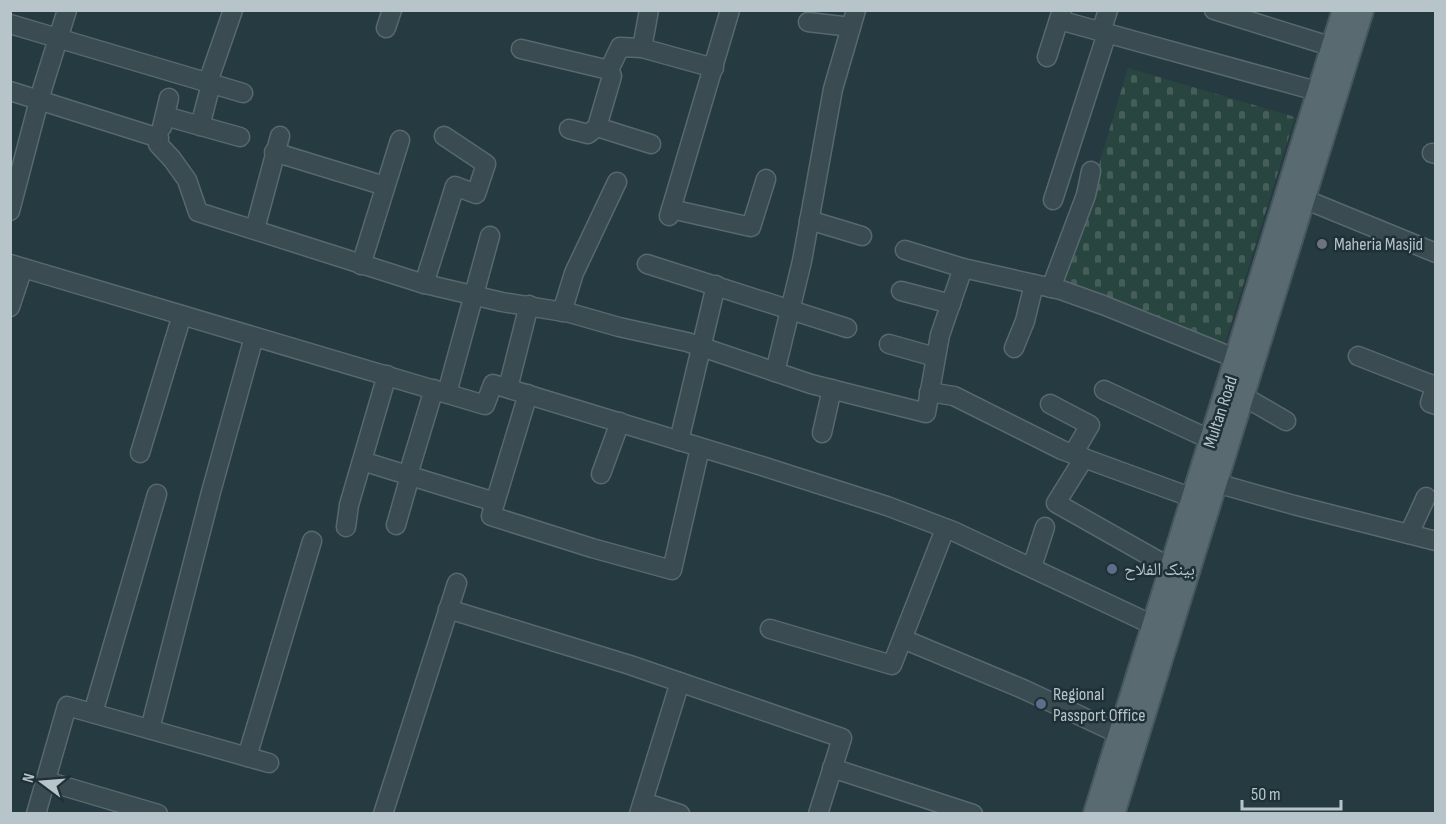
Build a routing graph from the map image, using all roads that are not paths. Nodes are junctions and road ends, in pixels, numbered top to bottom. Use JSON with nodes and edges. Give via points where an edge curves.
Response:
{"nodes":[{"id":1,"x":67,"y":10,"type":"edge"},
{"id":2,"x":233,"y":10,"type":"edge"},
{"id":3,"x":392,"y":10,"type":"edge"},
{"id":4,"x":649,"y":10,"type":"edge"},
{"id":5,"x":730,"y":10,"type":"edge"},
{"id":6,"x":1108,"y":10,"type":"edge"},
{"id":7,"x":1214,"y":10,"type":"edge"},
{"id":8,"x":1344,"y":10,"type":"edge"},
{"id":9,"x":1362,"y":10,"type":"edge"},
{"id":10,"x":1060,"y":15,"type":"edge"},
{"id":11,"x":853,"y":19,"type":"edge"},
{"id":12,"x":808,"y":22,"type":"dead end"},
{"id":13,"x":10,"y":24,"type":"edge"},
{"id":14,"x":386,"y":28,"type":"dead end"},
{"id":15,"x":1104,"y":33,"type":"junction"},
{"id":16,"x":59,"y":37,"type":"junction"},
{"id":17,"x":1334,"y":47,"type":"junction"},
{"id":18,"x":642,"y":48,"type":"junction"},
{"id":19,"x":521,"y":49,"type":"dead end"},
{"id":20,"x":1047,"y":57,"type":"dead end"},
{"id":21,"x":714,"y":69,"type":"junction"},
{"id":22,"x":609,"y":70,"type":"junction"},
{"id":23,"x":210,"y":83,"type":"junction"},
{"id":24,"x":10,"y":91,"type":"edge"},
{"id":25,"x":1320,"y":92,"type":"junction"},
{"id":26,"x":243,"y":93,"type":"dead end"},
{"id":27,"x":40,"y":99,"type":"junction"},
{"id":28,"x":200,"y":126,"type":"junction"},
{"id":29,"x":597,"y":127,"type":"junction"},
{"id":30,"x":569,"y":129,"type":"dead end"},
{"id":31,"x":444,"y":136,"type":"dead end"},
{"id":32,"x":240,"y":138,"type":"dead end"},
{"id":33,"x":400,"y":140,"type":"dead end"},
{"id":34,"x":651,"y":144,"type":"dead end"},
{"id":35,"x":157,"y":145,"type":"junction"},
{"id":36,"x":1091,"y":171,"type":"dead end"},
{"id":37,"x":766,"y":179,"type":"dead end"},
{"id":38,"x":1059,"y":181,"type":"junction"},
{"id":39,"x":617,"y":182,"type":"dead end"},
{"id":40,"x":385,"y":186,"type":"junction"},
{"id":41,"x":1087,"y":191,"type":"junction"},
{"id":42,"x":1304,"y":199,"type":"junction"},
{"id":43,"x":1053,"y":200,"type":"dead end"},
{"id":44,"x":10,"y":211,"type":"edge"},
{"id":45,"x":809,"y":220,"type":"junction"},
{"id":46,"x":255,"y":229,"type":"junction"},
{"id":47,"x":490,"y":236,"type":"dead end"},
{"id":48,"x":862,"y":236,"type":"dead end"},
{"id":49,"x":905,"y":250,"type":"dead end"},
{"id":50,"x":1436,"y":253,"type":"edge"},
{"id":51,"x":647,"y":264,"type":"dead end"},
{"id":52,"x":17,"y":266,"type":"edge"},
{"id":53,"x":361,"y":266,"type":"junction"},
{"id":54,"x":963,"y":268,"type":"junction"},
{"id":55,"x":424,"y":284,"type":"junction"},
{"id":56,"x":716,"y":285,"type":"junction"},
{"id":57,"x":1042,"y":286,"type":"junction"},
{"id":58,"x":901,"y":291,"type":"dead end"},
{"id":59,"x":475,"y":296,"type":"junction"},
{"id":60,"x":951,"y":304,"type":"junction"},
{"id":61,"x":528,"y":305,"type":"junction"},
{"id":62,"x":10,"y":307,"type":"edge"},
{"id":63,"x":789,"y":309,"type":"junction"},
{"id":64,"x":562,"y":312,"type":"junction"},
{"id":65,"x":182,"y":315,"type":"junction"},
{"id":66,"x":847,"y":328,"type":"dead end"},
{"id":67,"x":254,"y":337,"type":"junction"},
{"id":68,"x":890,"y":344,"type":"dead end"},
{"id":69,"x":701,"y":347,"type":"junction"},
{"id":70,"x":1014,"y":348,"type":"dead end"},
{"id":71,"x":1358,"y":356,"type":"dead end"},
{"id":72,"x":935,"y":357,"type":"junction"},
{"id":73,"x":1237,"y":359,"type":"junction"},
{"id":74,"x":775,"y":372,"type":"junction"},
{"id":75,"x":387,"y":375,"type":"junction"},
{"id":76,"x":1435,"y":385,"type":"edge"},
{"id":77,"x":508,"y":388,"type":"junction"},
{"id":78,"x":832,"y":389,"type":"junction"},
{"id":79,"x":1104,"y":390,"type":"dead end"},
{"id":80,"x":441,"y":391,"type":"junction"},
{"id":81,"x":929,"y":392,"type":"junction"},
{"id":82,"x":528,"y":394,"type":"junction"},
{"id":83,"x":1243,"y":396,"type":"junction"},
{"id":84,"x":1050,"y":404,"type":"dead end"},
{"id":85,"x":1436,"y":405,"type":"edge"},
{"id":86,"x":1286,"y":421,"type":"dead end"},
{"id":87,"x":620,"y":422,"type":"junction"},
{"id":88,"x":822,"y":433,"type":"dead end"},
{"id":89,"x":1211,"y":440,"type":"junction"},
{"id":90,"x":679,"y":441,"type":"junction"},
{"id":91,"x":700,"y":448,"type":"junction"},
{"id":92,"x":140,"y":453,"type":"dead end"},
{"id":93,"x":1079,"y":456,"type":"junction"},
{"id":94,"x":362,"y":461,"type":"junction"},
{"id":95,"x":602,"y":474,"type":"dead end"},
{"id":96,"x":409,"y":475,"type":"junction"},
{"id":97,"x":1216,"y":483,"type":"junction"},
{"id":98,"x":157,"y":494,"type":"dead end"},
{"id":99,"x":1426,"y":497,"type":"dead end"},
{"id":100,"x":1193,"y":498,"type":"junction"},
{"id":101,"x":495,"y":502,"type":"junction"},
{"id":102,"x":396,"y":525,"type":"dead end"},
{"id":103,"x":1045,"y":526,"type":"dead end"},
{"id":104,"x":346,"y":527,"type":"dead end"},
{"id":105,"x":945,"y":528,"type":"junction"},
{"id":106,"x":1409,"y":534,"type":"junction"},
{"id":107,"x":312,"y":541,"type":"dead end"},
{"id":108,"x":1436,"y":541,"type":"edge"},
{"id":109,"x":1032,"y":567,"type":"junction"},
{"id":110,"x":1171,"y":568,"type":"junction"},
{"id":111,"x":457,"y":583,"type":"dead end"},
{"id":112,"x":448,"y":609,"type":"junction"},
{"id":113,"x":1153,"y":625,"type":"junction"},
{"id":114,"x":770,"y":629,"type":"dead end"},
{"id":115,"x":903,"y":639,"type":"junction"},
{"id":116,"x":680,"y":682,"type":"junction"},
{"id":117,"x":93,"y":713,"type":"junction"},
{"id":118,"x":150,"y":729,"type":"junction"},
{"id":119,"x":1119,"y":734,"type":"junction"},
{"id":120,"x":247,"y":757,"type":"junction"},
{"id":121,"x":269,"y":763,"type":"dead end"},
{"id":122,"x":832,"y":768,"type":"junction"},
{"id":123,"x":46,"y":781,"type":"junction"},
{"id":124,"x":641,"y":808,"type":"edge"},
{"id":125,"x":953,"y":810,"type":"edge"},
{"id":126,"x":36,"y":813,"type":"edge"},
{"id":127,"x":158,"y":813,"type":"edge"},
{"id":128,"x":383,"y":813,"type":"edge"},
{"id":129,"x":680,"y":813,"type":"edge"},
{"id":130,"x":818,"y":813,"type":"edge"},
{"id":131,"x":973,"y":813,"type":"edge"},
{"id":132,"x":1095,"y":813,"type":"edge"},
{"id":133,"x":1113,"y":813,"type":"edge"}],
"edges":[{"from":1,"to":16,"type":"street"},
{"from":2,"to":23,"type":"street"},
{"from":3,"to":14,"type":"street"},
{"from":4,"to":18,"type":"street"},
{"from":5,"to":21,"type":"street"},
{"from":6,"to":15,"type":"street"},
{"from":7,"to":17,"type":"street"},
{"from":8,"to":17,"type":"main road","name":"Multan Road"},
{"from":9,"to":42,"type":"main road","name":"Multan Road"},
{"from":10,"to":15,"type":"street"},
{"from":10,"to":20,"type":"street"},
{"from":11,"to":12,"type":"street"},
{"from":11,"to":45,"type":"street","via":[[832,89]]},
{"from":13,"to":16,"type":"street"},
{"from":15,"to":25,"type":"street"},
{"from":15,"to":38,"type":"street"},
{"from":16,"to":23,"type":"street"},
{"from":16,"to":27,"type":"street"},
{"from":17,"to":25,"type":"main road","name":"Multan Road"},
{"from":18,"to":21,"type":"street"},
{"from":18,"to":22,"type":"street","via":[[620,47]]},
{"from":19,"to":22,"type":"street"},
{"from":21,"to":37,"type":"street","via":[[670,213],[751,227]]},
{"from":22,"to":29,"type":"street","via":[[612,76]]},
{"from":23,"to":26,"type":"street"},
{"from":23,"to":28,"type":"street"},
{"from":24,"to":27,"type":"street"},
{"from":25,"to":73,"type":"main road","name":"Multan Road"},
{"from":27,"to":35,"type":"street"},
{"from":27,"to":44,"type":"street"},
{"from":28,"to":32,"type":"street"},
{"from":28,"to":35,"type":"street","via":[[167,107]]},
{"from":29,"to":30,"type":"street","via":[[588,134]]},
{"from":29,"to":34,"type":"street"},
{"from":31,"to":55,"type":"street","via":[[486,164],[476,194],[455,186]]},
{"from":33,"to":40,"type":"street"},
{"from":35,"to":46,"type":"street","via":[[187,180],[198,212]]},
{"from":36,"to":41,"type":"street"},
{"from":38,"to":41,"type":"street"},
{"from":38,"to":43,"type":"street"},
{"from":39,"to":64,"type":"street","via":[[574,273]]},
{"from":40,"to":46,"type":"street","via":[[277,144]]},
{"from":40,"to":53,"type":"street"},
{"from":41,"to":57,"type":"street"},
{"from":42,"to":50,"type":"street"},
{"from":42,"to":83,"type":"main road","name":"Multan Road"},
{"from":45,"to":48,"type":"street"},
{"from":45,"to":63,"type":"street"},
{"from":46,"to":53,"type":"street"},
{"from":47,"to":59,"type":"street"},
{"from":49,"to":54,"type":"street"},
{"from":51,"to":56,"type":"street"},
{"from":52,"to":62,"type":"street"},
{"from":52,"to":65,"type":"street"},
{"from":53,"to":55,"type":"street"},
{"from":54,"to":57,"type":"street"},
{"from":54,"to":60,"type":"street"},
{"from":55,"to":59,"type":"street"},
{"from":56,"to":63,"type":"street"},
{"from":56,"to":69,"type":"street"},
{"from":57,"to":70,"type":"street"},
{"from":57,"to":73,"type":"street","via":[[1103,305]]},
{"from":58,"to":60,"type":"street"},
{"from":59,"to":61,"type":"street"},
{"from":59,"to":80,"type":"street"},
{"from":60,"to":72,"type":"street"},
{"from":61,"to":64,"type":"street"},
{"from":61,"to":77,"type":"street"},
{"from":63,"to":66,"type":"street"},
{"from":63,"to":74,"type":"street"},
{"from":64,"to":69,"type":"street"},
{"from":65,"to":67,"type":"street"},
{"from":65,"to":92,"type":"street"},
{"from":67,"to":75,"type":"street"},
{"from":67,"to":118,"type":"street"},
{"from":68,"to":72,"type":"street"},
{"from":69,"to":74,"type":"street"},
{"from":69,"to":90,"type":"street"},
{"from":71,"to":76,"type":"street"},
{"from":72,"to":81,"type":"street"},
{"from":73,"to":89,"type":"main road","name":"Multan Road"},
{"from":74,"to":78,"type":"street"},
{"from":75,"to":80,"type":"street"},
{"from":75,"to":94,"type":"street"},
{"from":76,"to":85,"type":"street","via":[[1430,403]]},
{"from":77,"to":80,"type":"street","via":[[494,384],[485,405]]},
{"from":77,"to":82,"type":"street"},
{"from":78,"to":81,"type":"street","via":[[926,413]]},
{"from":78,"to":88,"type":"street"},
{"from":79,"to":89,"type":"street"},
{"from":80,"to":96,"type":"street"},
{"from":81,"to":93,"type":"street","via":[[954,396]]},
{"from":82,"to":87,"type":"street"},
{"from":82,"to":101,"type":"street"},
{"from":83,"to":86,"type":"street"},
{"from":83,"to":97,"type":"main road","name":"Multan Road"},
{"from":84,"to":93,"type":"street","via":[[1090,425]]},
{"from":87,"to":90,"type":"street"},
{"from":87,"to":95,"type":"street"},
{"from":89,"to":100,"type":"main road","name":"Multan Road"},
{"from":90,"to":91,"type":"street"},
{"from":91,"to":101,"type":"street","via":[[672,570],[491,516]]},
{"from":91,"to":105,"type":"street"},
{"from":93,"to":100,"type":"street"},
{"from":93,"to":110,"type":"street","via":[[1056,503]]},
{"from":94,"to":96,"type":"street"},
{"from":94,"to":104,"type":"street"},
{"from":96,"to":101,"type":"street"},
{"from":96,"to":102,"type":"street"},
{"from":97,"to":106,"type":"street"},
{"from":97,"to":133,"type":"main road","name":"Multan Road"},
{"from":98,"to":117,"type":"street"},
{"from":99,"to":106,"type":"street"},
{"from":100,"to":110,"type":"main road","name":"Multan Road"},
{"from":103,"to":109,"type":"street"},
{"from":105,"to":109,"type":"street"},
{"from":105,"to":115,"type":"street"},
{"from":106,"to":108,"type":"street"},
{"from":107,"to":120,"type":"street"},
{"from":109,"to":113,"type":"street"},
{"from":110,"to":113,"type":"main road","name":"Multan Road"},
{"from":111,"to":112,"type":"street"},
{"from":112,"to":116,"type":"street"},
{"from":112,"to":128,"type":"street"},
{"from":113,"to":119,"type":"main road","name":"Multan Road"},
{"from":114,"to":115,"type":"street","via":[[892,665]]},
{"from":115,"to":119,"type":"street"},
{"from":116,"to":122,"type":"street","via":[[842,738]]},
{"from":116,"to":124,"type":"street"},
{"from":117,"to":118,"type":"street"},
{"from":117,"to":123,"type":"street","via":[[67,706]]},
{"from":118,"to":120,"type":"street"},
{"from":119,"to":132,"type":"main road","name":"Multan Road"},
{"from":120,"to":121,"type":"street"},
{"from":122,"to":125,"type":"street"},
{"from":122,"to":130,"type":"street"},
{"from":123,"to":126,"type":"street"},
{"from":123,"to":127,"type":"street"},
{"from":124,"to":129,"type":"street"},
{"from":125,"to":131,"type":"street"}]}
